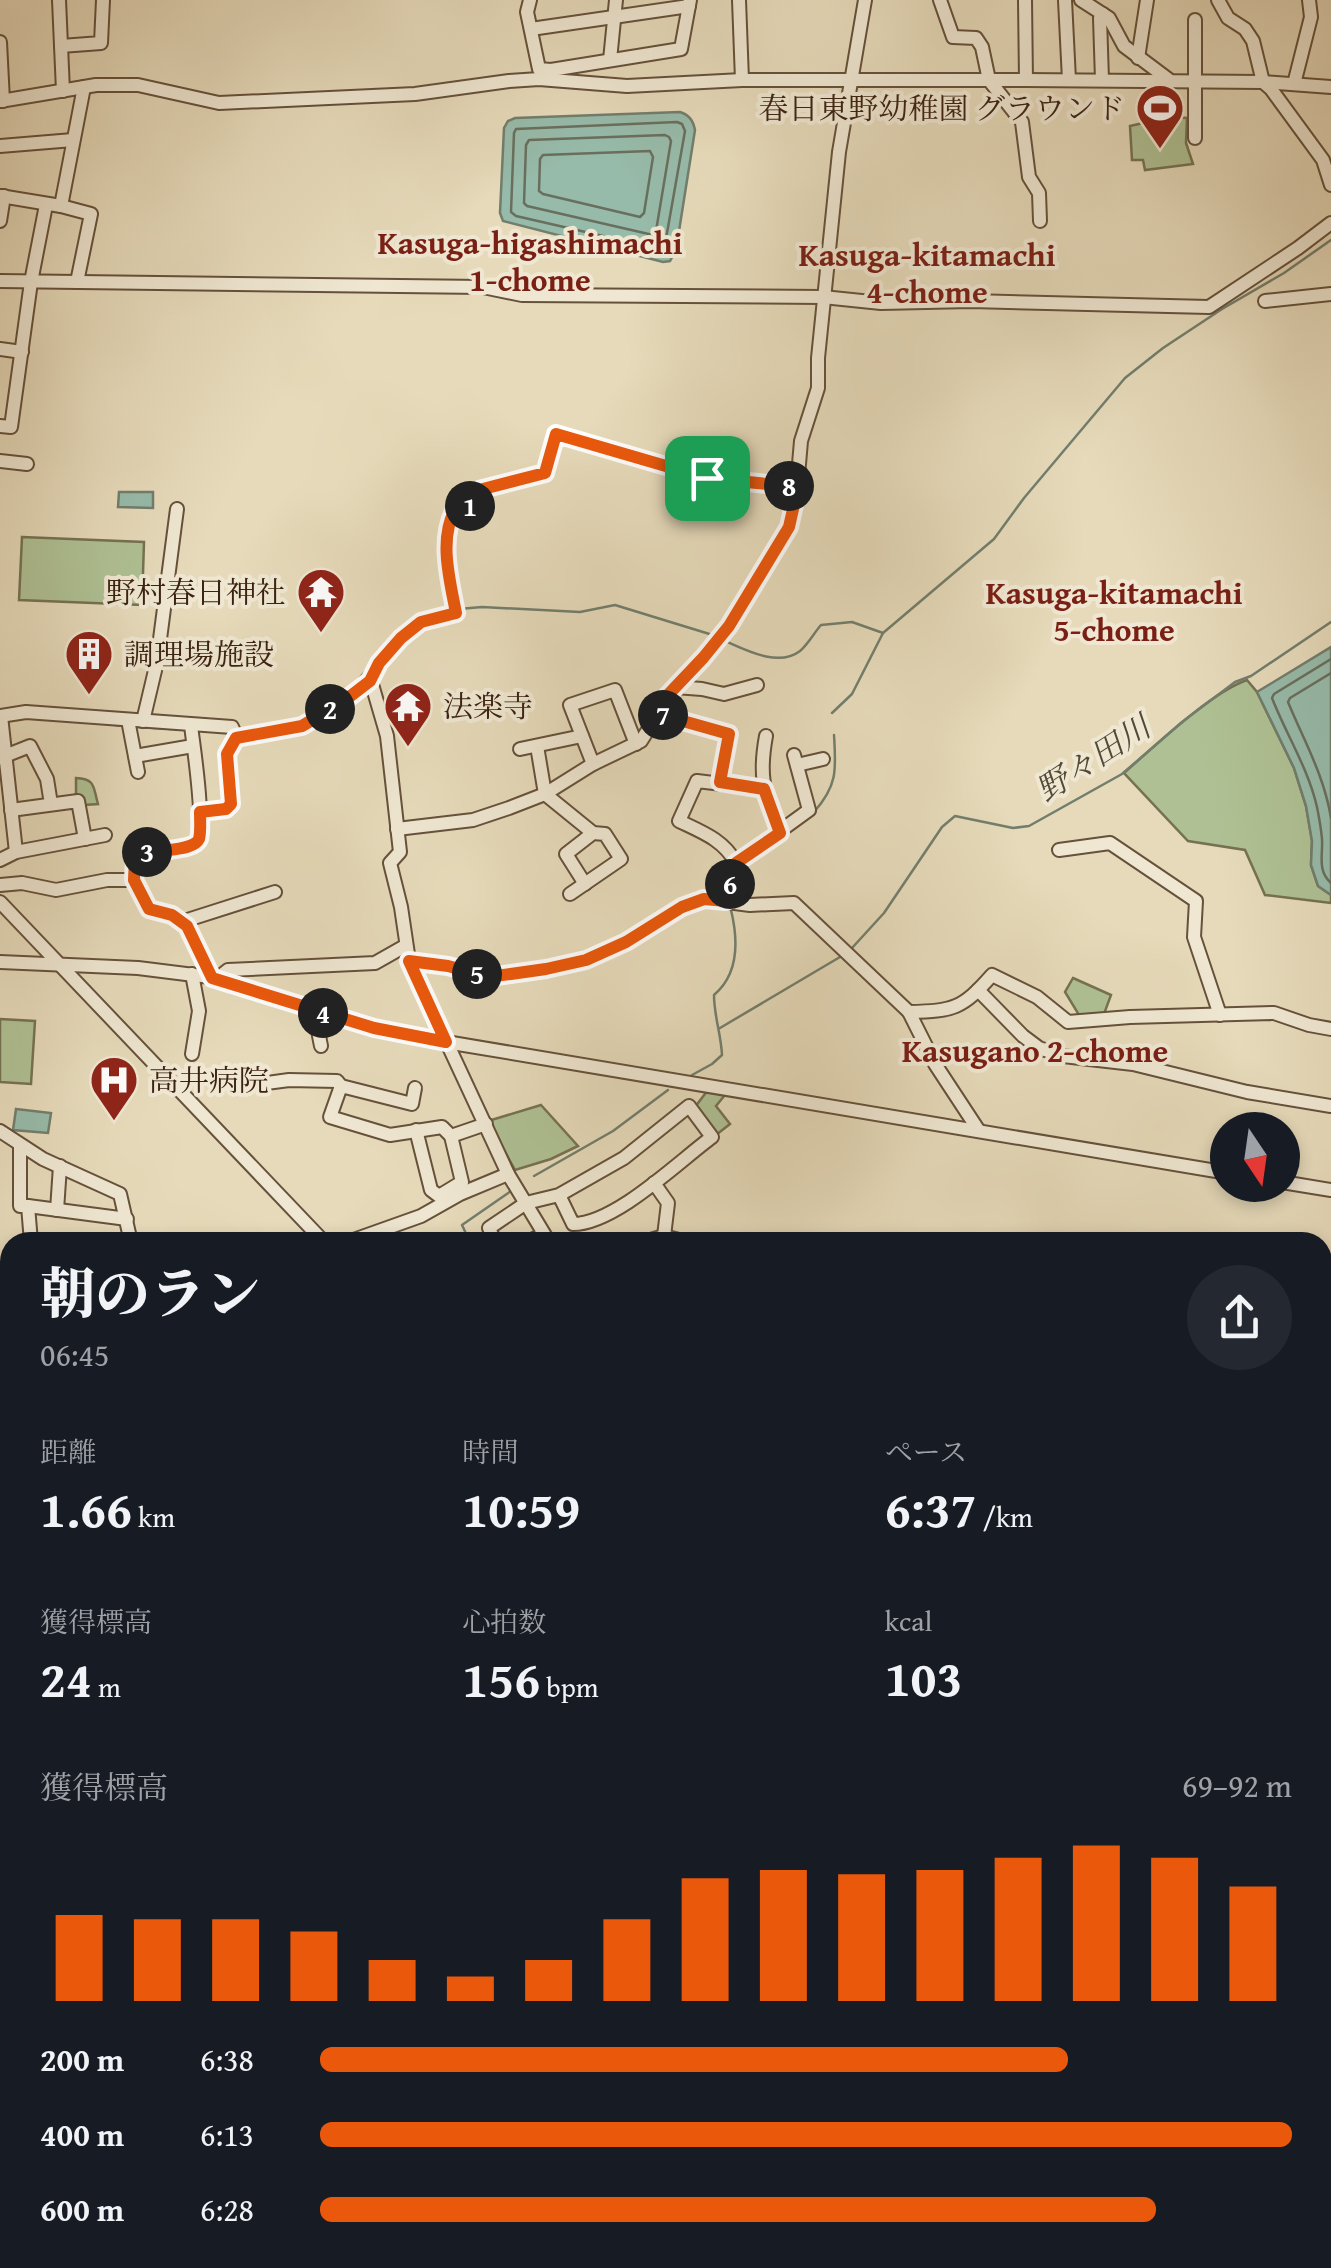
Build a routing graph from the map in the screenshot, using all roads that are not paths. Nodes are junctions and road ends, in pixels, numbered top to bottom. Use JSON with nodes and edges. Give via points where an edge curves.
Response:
{"nodes":[{"id":1,"x":59,"y":0,"type":"edge"},
{"id":2,"x":103,"y":0,"type":"edge"},
{"id":3,"x":530,"y":0,"type":"edge"},
{"id":4,"x":616,"y":0,"type":"edge"},
{"id":5,"x":738,"y":0,"type":"edge"},
{"id":6,"x":865,"y":0,"type":"edge"},
{"id":7,"x":940,"y":0,"type":"edge"},
{"id":8,"x":1025,"y":0,"type":"edge"},
{"id":9,"x":1065,"y":0,"type":"edge"},
{"id":10,"x":1080,"y":0,"type":"edge"},
{"id":11,"x":1147,"y":0,"type":"edge"},
{"id":12,"x":1218,"y":0,"type":"edge"},
{"id":13,"x":1310,"y":0,"type":"edge"},
{"id":14,"x":690,"y":3,"type":"edge"},
{"id":15,"x":1103,"y":14,"type":"junction"},
{"id":16,"x":614,"y":18,"type":"junction"},
{"id":17,"x":1195,"y":20,"type":"dead end"},
{"id":18,"x":531,"y":28,"type":"junction"},
{"id":19,"x":0,"y":42,"type":"edge"},
{"id":20,"x":61,"y":46,"type":"junction"},
{"id":21,"x":1138,"y":58,"type":"junction"},
{"id":22,"x":610,"y":60,"type":"junction"},
{"id":23,"x":742,"y":80,"type":"junction"},
{"id":24,"x":850,"y":80,"type":"junction"},
{"id":25,"x":989,"y":80,"type":"junction"},
{"id":26,"x":1026,"y":80,"type":"junction"},
{"id":27,"x":1069,"y":80,"type":"junction"},
{"id":28,"x":1102,"y":80,"type":"junction"},
{"id":29,"x":1170,"y":80,"type":"junction"},
{"id":30,"x":1195,"y":81,"type":"junction"},
{"id":31,"x":1262,"y":82,"type":"junction"},
{"id":32,"x":1294,"y":84,"type":"junction"},
{"id":33,"x":84,"y":88,"type":"junction"},
{"id":34,"x":1331,"y":88,"type":"edge"},
{"id":35,"x":63,"y":92,"type":"junction"},
{"id":36,"x":2,"y":101,"type":"edge"},
{"id":37,"x":1195,"y":138,"type":"dead end"},
{"id":38,"x":73,"y":140,"type":"junction"},
{"id":39,"x":0,"y":146,"type":"edge"},
{"id":40,"x":1331,"y":185,"type":"edge"},
{"id":41,"x":2,"y":196,"type":"edge"},
{"id":42,"x":54,"y":206,"type":"junction"},
{"id":43,"x":0,"y":221,"type":"edge"},
{"id":44,"x":1040,"y":221,"type":"dead end"},
{"id":45,"x":1331,"y":223,"type":"edge"},
{"id":46,"x":0,"y":281,"type":"edge"},
{"id":47,"x":31,"y":282,"type":"junction"},
{"id":48,"x":77,"y":282,"type":"junction"},
{"id":49,"x":1331,"y":294,"type":"edge"},
{"id":50,"x":823,"y":296,"type":"junction"},
{"id":51,"x":1265,"y":301,"type":"dead end"},
{"id":52,"x":0,"y":348,"type":"edge"},
{"id":53,"x":22,"y":352,"type":"junction"},
{"id":54,"x":0,"y":426,"type":"edge"},
{"id":55,"x":0,"y":462,"type":"edge"},
{"id":56,"x":26,"y":464,"type":"dead end"},
{"id":57,"x":798,"y":487,"type":"junction"},
{"id":58,"x":178,"y":509,"type":"dead end"},
{"id":59,"x":370,"y":681,"type":"junction"},
{"id":60,"x":758,"y":685,"type":"dead end"},
{"id":61,"x":675,"y":687,"type":"junction"},
{"id":62,"x":658,"y":714,"type":"junction"},
{"id":63,"x":1,"y":721,"type":"edge"},
{"id":64,"x":132,"y":724,"type":"junction"},
{"id":65,"x":192,"y":733,"type":"junction"},
{"id":66,"x":235,"y":734,"type":"junction"},
{"id":67,"x":582,"y":736,"type":"junction"},
{"id":68,"x":766,"y":736,"type":"dead end"},
{"id":69,"x":636,"y":744,"type":"junction"},
{"id":70,"x":537,"y":746,"type":"junction"},
{"id":71,"x":520,"y":748,"type":"dead end"},
{"id":72,"x":135,"y":756,"type":"junction"},
{"id":73,"x":2,"y":757,"type":"edge"},
{"id":74,"x":823,"y":759,"type":"dead end"},
{"id":75,"x":593,"y":764,"type":"junction"},
{"id":76,"x":138,"y":772,"type":"dead end"},
{"id":77,"x":720,"y":782,"type":"junction"},
{"id":78,"x":764,"y":789,"type":"junction"},
{"id":79,"x":545,"y":794,"type":"junction"},
{"id":80,"x":52,"y":804,"type":"junction"},
{"id":81,"x":10,"y":810,"type":"junction"},
{"id":82,"x":200,"y":812,"type":"junction"},
{"id":83,"x":397,"y":830,"type":"junction"},
{"id":84,"x":780,"y":833,"type":"junction"},
{"id":85,"x":593,"y":834,"type":"junction"},
{"id":86,"x":105,"y":836,"type":"dead end"},
{"id":87,"x":85,"y":839,"type":"junction"},
{"id":88,"x":1059,"y":850,"type":"dead end"},
{"id":89,"x":16,"y":852,"type":"junction"},
{"id":90,"x":0,"y":860,"type":"edge"},
{"id":91,"x":736,"y":863,"type":"junction"},
{"id":92,"x":134,"y":880,"type":"junction"},
{"id":93,"x":585,"y":884,"type":"junction"},
{"id":94,"x":0,"y":885,"type":"edge"},
{"id":95,"x":276,"y":892,"type":"dead end"},
{"id":96,"x":570,"y":894,"type":"dead end"},
{"id":97,"x":726,"y":901,"type":"junction"},
{"id":98,"x":0,"y":902,"type":"edge"},
{"id":99,"x":180,"y":922,"type":"junction"},
{"id":100,"x":405,"y":946,"type":"junction"},
{"id":101,"x":409,"y":961,"type":"junction"},
{"id":102,"x":0,"y":962,"type":"edge"},
{"id":103,"x":58,"y":963,"type":"junction"},
{"id":104,"x":192,"y":974,"type":"junction"},
{"id":105,"x":215,"y":978,"type":"junction"},
{"id":106,"x":978,"y":990,"type":"junction"},
{"id":107,"x":314,"y":1010,"type":"junction"},
{"id":108,"x":908,"y":1012,"type":"junction"},
{"id":109,"x":1220,"y":1014,"type":"junction"},
{"id":110,"x":1331,"y":1029,"type":"edge"},
{"id":111,"x":446,"y":1042,"type":"junction"},
{"id":112,"x":321,"y":1046,"type":"dead end"},
{"id":113,"x":192,"y":1054,"type":"dead end"},
{"id":114,"x":252,"y":1085,"type":"dead end"},
{"id":115,"x":341,"y":1086,"type":"junction"},
{"id":116,"x":706,"y":1086,"type":"junction"},
{"id":117,"x":415,"y":1088,"type":"dead end"},
{"id":118,"x":412,"y":1104,"type":"junction"},
{"id":119,"x":689,"y":1106,"type":"junction"},
{"id":120,"x":1331,"y":1106,"type":"edge"},
{"id":121,"x":486,"y":1124,"type":"junction"},
{"id":122,"x":0,"y":1131,"type":"edge"},
{"id":123,"x":412,"y":1131,"type":"junction"},
{"id":124,"x":979,"y":1131,"type":"junction"},
{"id":125,"x":451,"y":1136,"type":"junction"},
{"id":126,"x":20,"y":1146,"type":"dead end"},
{"id":127,"x":60,"y":1166,"type":"junction"},
{"id":128,"x":1210,"y":1170,"type":"edge"},
{"id":129,"x":508,"y":1174,"type":"junction"},
{"id":130,"x":654,"y":1183,"type":"junction"},
{"id":131,"x":1300,"y":1185,"type":"edge"},
{"id":132,"x":1331,"y":1190,"type":"edge"},
{"id":133,"x":558,"y":1196,"type":"junction"},
{"id":134,"x":526,"y":1202,"type":"junction"},
{"id":135,"x":28,"y":1206,"type":"junction"},
{"id":136,"x":58,"y":1210,"type":"junction"},
{"id":137,"x":126,"y":1219,"type":"junction"},
{"id":138,"x":30,"y":1232,"type":"edge"},
{"id":139,"x":129,"y":1232,"type":"edge"},
{"id":140,"x":314,"y":1232,"type":"edge"},
{"id":141,"x":376,"y":1232,"type":"edge"},
{"id":142,"x":490,"y":1232,"type":"edge"},
{"id":143,"x":542,"y":1232,"type":"edge"},
{"id":144,"x":664,"y":1232,"type":"edge"}],
"edges":[{"from":1,"to":20,"type":"street"},
{"from":2,"to":20,"type":"street","via":[[101,43]]},
{"from":3,"to":18,"type":"street"},
{"from":4,"to":16,"type":"street"},
{"from":5,"to":23,"type":"street"},
{"from":6,"to":24,"type":"street"},
{"from":7,"to":25,"type":"street","via":[[953,37],[976,38],[982,47]]},
{"from":8,"to":26,"type":"street"},
{"from":9,"to":27,"type":"street"},
{"from":10,"to":15,"type":"street"},
{"from":11,"to":21,"type":"street"},
{"from":12,"to":31,"type":"street","via":[[1254,40]]},
{"from":13,"to":32,"type":"street"},
{"from":14,"to":16,"type":"street"},
{"from":14,"to":22,"type":"street","via":[[682,49]]},
{"from":15,"to":21,"type":"street"},
{"from":15,"to":28,"type":"street"},
{"from":16,"to":18,"type":"street"},
{"from":16,"to":22,"type":"street"},
{"from":17,"to":30,"type":"street"},
{"from":18,"to":22,"type":"street","via":[[539,70]]},
{"from":19,"to":36,"type":"street"},
{"from":20,"to":35,"type":"street"},
{"from":21,"to":29,"type":"street"},
{"from":23,"to":24,"type":"street"},
{"from":23,"to":33,"type":"street","via":[[627,86],[524,80],[416,94],[225,102],[138,85]]},
{"from":24,"to":25,"type":"street"},
{"from":24,"to":50,"type":"street"},
{"from":25,"to":26,"type":"street"},
{"from":25,"to":44,"type":"street","via":[[1022,122]]},
{"from":26,"to":27,"type":"street"},
{"from":27,"to":28,"type":"street"},
{"from":28,"to":29,"type":"street"},
{"from":29,"to":30,"type":"street"},
{"from":30,"to":31,"type":"street"},
{"from":30,"to":37,"type":"street"},
{"from":31,"to":32,"type":"street"},
{"from":31,"to":40,"type":"street","via":[[1323,160]]},
{"from":32,"to":34,"type":"street"},
{"from":33,"to":35,"type":"street"},
{"from":33,"to":38,"type":"street"},
{"from":35,"to":36,"type":"street"},
{"from":38,"to":39,"type":"street"},
{"from":38,"to":42,"type":"street"},
{"from":41,"to":42,"type":"street"},
{"from":41,"to":43,"type":"street"},
{"from":42,"to":47,"type":"street"},
{"from":42,"to":48,"type":"street","via":[[90,214]]},
{"from":45,"to":50,"type":"street","via":[[1209,306],[881,303]]},
{"from":46,"to":47,"type":"street"},
{"from":47,"to":48,"type":"street"},
{"from":47,"to":53,"type":"street"},
{"from":48,"to":50,"type":"street"},
{"from":49,"to":51,"type":"street"},
{"from":50,"to":57,"type":"street","via":[[818,388],[801,440]]},
{"from":52,"to":53,"type":"street"},
{"from":53,"to":54,"type":"street","via":[[11,427]]},
{"from":55,"to":56,"type":"street"},
{"from":57,"to":59,"type":"street","via":[[707,478],[556,434],[545,473],[479,490],[470,506],[456,508],[448,537],[455,609],[401,638]]},
{"from":57,"to":61,"type":"street","via":[[789,527],[720,637]]},
{"from":58,"to":64,"type":"street","via":[[157,662]]},
{"from":59,"to":66,"type":"street","via":[[302,726]]},
{"from":59,"to":83,"type":"street","via":[[388,736]]},
{"from":60,"to":61,"type":"street","via":[[724,694]]},
{"from":61,"to":62,"type":"street"},
{"from":62,"to":69,"type":"street"},
{"from":62,"to":77,"type":"street","via":[[729,734]]},
{"from":63,"to":64,"type":"street","via":[[26,712]]},
{"from":63,"to":73,"type":"street"},
{"from":64,"to":65,"type":"street"},
{"from":64,"to":72,"type":"street"},
{"from":65,"to":66,"type":"street","via":[[232,726]]},
{"from":65,"to":72,"type":"street"},
{"from":65,"to":82,"type":"street"},
{"from":66,"to":82,"type":"street","via":[[227,754],[231,804]]},
{"from":67,"to":69,"type":"street","via":[[570,705],[616,690]]},
{"from":67,"to":70,"type":"street"},
{"from":67,"to":75,"type":"street"},
{"from":68,"to":78,"type":"street"},
{"from":69,"to":75,"type":"street"},
{"from":70,"to":71,"type":"street"},
{"from":70,"to":79,"type":"street"},
{"from":72,"to":76,"type":"street"},
{"from":73,"to":80,"type":"street","via":[[30,746]]},
{"from":73,"to":81,"type":"street"},
{"from":74,"to":84,"type":"street","via":[[796,760],[808,810]]},
{"from":75,"to":79,"type":"street"},
{"from":77,"to":78,"type":"street"},
{"from":77,"to":91,"type":"street","via":[[698,780],[679,822],[716,839]]},
{"from":78,"to":84,"type":"street"},
{"from":79,"to":83,"type":"street","via":[[473,820]]},
{"from":79,"to":85,"type":"street"},
{"from":80,"to":81,"type":"street"},
{"from":80,"to":87,"type":"street","via":[[78,801]]},
{"from":81,"to":89,"type":"street"},
{"from":82,"to":92,"type":"street","via":[[197,842],[139,856]]},
{"from":83,"to":100,"type":"street","via":[[400,852],[390,863]]},
{"from":84,"to":91,"type":"street"},
{"from":85,"to":93,"type":"street","via":[[566,854]]},
{"from":85,"to":93,"type":"street","via":[[605,834],[621,859]]},
{"from":86,"to":87,"type":"street"},
{"from":87,"to":89,"type":"street"},
{"from":88,"to":109,"type":"street","via":[[1110,842],[1196,901],[1194,937]]},
{"from":89,"to":90,"type":"street"},
{"from":91,"to":97,"type":"street"},
{"from":92,"to":94,"type":"street","via":[[56,890]]},
{"from":92,"to":99,"type":"street","via":[[149,909]]},
{"from":93,"to":96,"type":"street"},
{"from":95,"to":99,"type":"street"},
{"from":97,"to":101,"type":"street","via":[[682,907],[626,942],[546,969],[489,977]]},
{"from":97,"to":108,"type":"street","via":[[794,903]]},
{"from":98,"to":103,"type":"street"},
{"from":99,"to":105,"type":"street"},
{"from":100,"to":101,"type":"street"},
{"from":100,"to":105,"type":"street","via":[[375,963],[228,970]]},
{"from":101,"to":111,"type":"street"},
{"from":102,"to":103,"type":"street"},
{"from":103,"to":104,"type":"street"},
{"from":103,"to":140,"type":"street"},
{"from":104,"to":105,"type":"street"},
{"from":104,"to":113,"type":"street","via":[[199,1011]]},
{"from":105,"to":107,"type":"street"},
{"from":106,"to":108,"type":"street","via":[[960,1006]]},
{"from":106,"to":109,"type":"street","via":[[992,975],[1037,996],[1068,1022]]},
{"from":106,"to":120,"type":"street","via":[[1022,1036],[1063,1056]]},
{"from":107,"to":111,"type":"street"},
{"from":107,"to":112,"type":"street"},
{"from":108,"to":124,"type":"street"},
{"from":109,"to":110,"type":"street","via":[[1274,1013]]},
{"from":111,"to":116,"type":"street"},
{"from":111,"to":121,"type":"street"},
{"from":114,"to":115,"type":"street","via":[[321,1080]]},
{"from":115,"to":118,"type":"street"},
{"from":115,"to":123,"type":"street","via":[[330,1117],[390,1135]]},
{"from":116,"to":119,"type":"street"},
{"from":116,"to":124,"type":"street"},
{"from":117,"to":118,"type":"street"},
{"from":118,"to":123,"type":"street"},
{"from":119,"to":130,"type":"street","via":[[712,1137]]},
{"from":119,"to":133,"type":"street","via":[[624,1158]]},
{"from":121,"to":125,"type":"street"},
{"from":121,"to":129,"type":"street"},
{"from":122,"to":127,"type":"street"},
{"from":123,"to":125,"type":"street","via":[[442,1128]]},
{"from":123,"to":125,"type":"street","via":[[430,1190],[439,1196],[462,1182]]},
{"from":124,"to":128,"type":"street"},
{"from":126,"to":135,"type":"street","via":[[20,1206]]},
{"from":127,"to":136,"type":"street"},
{"from":127,"to":137,"type":"street","via":[[120,1194]]},
{"from":129,"to":134,"type":"street"},
{"from":129,"to":141,"type":"street"},
{"from":130,"to":133,"type":"street","via":[[583,1224],[573,1224]]},
{"from":130,"to":144,"type":"street","via":[[668,1203]]},
{"from":131,"to":132,"type":"street"},
{"from":133,"to":134,"type":"street"},
{"from":134,"to":142,"type":"street"},
{"from":134,"to":143,"type":"street"},
{"from":135,"to":136,"type":"street"},
{"from":135,"to":138,"type":"street"},
{"from":136,"to":137,"type":"street"},
{"from":137,"to":139,"type":"street"}]}
